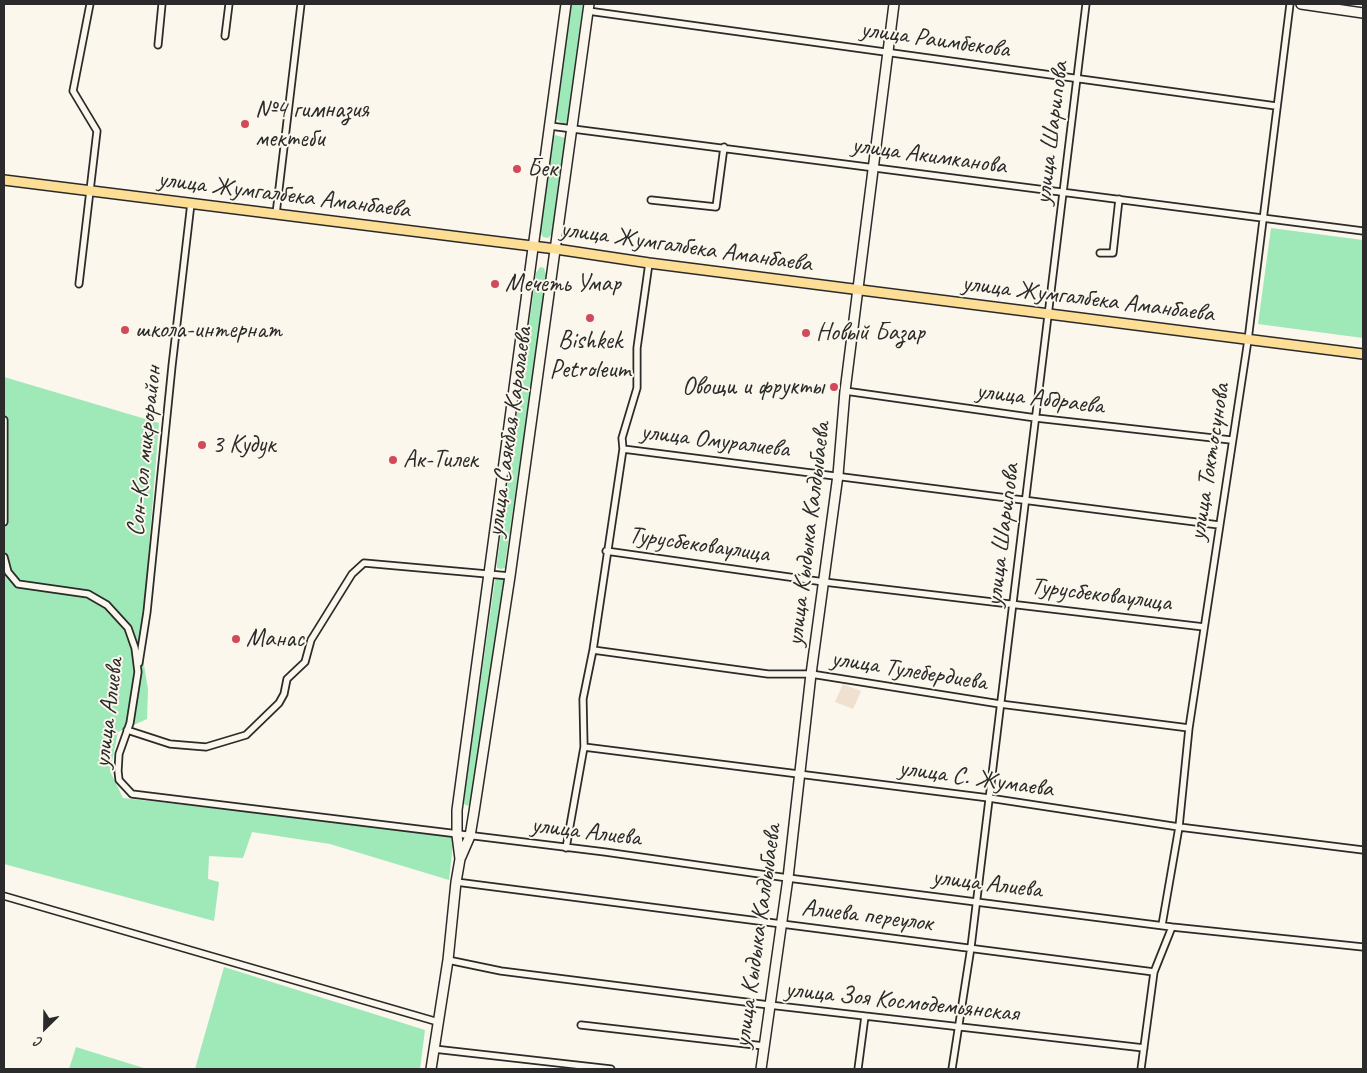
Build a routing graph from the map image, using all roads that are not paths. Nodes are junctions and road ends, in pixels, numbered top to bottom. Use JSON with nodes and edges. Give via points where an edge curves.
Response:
{"nodes":[{"id":1,"x":90,"y":4,"type":"edge"},
{"id":2,"x":162,"y":4,"type":"edge"},
{"id":3,"x":229,"y":4,"type":"edge"},
{"id":4,"x":301,"y":4,"type":"edge"},
{"id":5,"x":566,"y":4,"type":"edge"},
{"id":6,"x":894,"y":4,"type":"edge"},
{"id":7,"x":1086,"y":4,"type":"edge"},
{"id":8,"x":1290,"y":4,"type":"edge"},
{"id":9,"x":1301,"y":4,"type":"edge"},
{"id":10,"x":588,"y":8,"type":"edge"},
{"id":11,"x":1363,"y":13,"type":"edge"},
{"id":12,"x":226,"y":36,"type":"dead end"},
{"id":13,"x":158,"y":45,"type":"dead end"},
{"id":14,"x":888,"y":53,"type":"junction"},
{"id":15,"x":1077,"y":79,"type":"junction"},
{"id":16,"x":1276,"y":106,"type":"junction"},
{"id":17,"x":550,"y":126,"type":"junction"},
{"id":18,"x":573,"y":130,"type":"junction"},
{"id":19,"x":724,"y":147,"type":"junction"},
{"id":20,"x":874,"y":167,"type":"junction"},
{"id":21,"x":4,"y":180,"type":"edge"},
{"id":22,"x":89,"y":191,"type":"junction"},
{"id":23,"x":1063,"y":193,"type":"junction"},
{"id":24,"x":1120,"y":199,"type":"junction"},
{"id":25,"x":651,"y":200,"type":"dead end"},
{"id":26,"x":191,"y":203,"type":"junction"},
{"id":27,"x":276,"y":214,"type":"junction"},
{"id":28,"x":1264,"y":217,"type":"junction"},
{"id":29,"x":1363,"y":231,"type":"edge"},
{"id":30,"x":533,"y":246,"type":"junction"},
{"id":31,"x":556,"y":249,"type":"junction"},
{"id":32,"x":1100,"y":253,"type":"dead end"},
{"id":33,"x":649,"y":263,"type":"junction"},
{"id":34,"x":79,"y":284,"type":"dead end"},
{"id":35,"x":860,"y":290,"type":"junction"},
{"id":36,"x":1048,"y":314,"type":"junction"},
{"id":37,"x":1248,"y":340,"type":"junction"},
{"id":38,"x":1363,"y":354,"type":"edge"},
{"id":39,"x":846,"y":391,"type":"junction"},
{"id":40,"x":1036,"y":418,"type":"junction"},
{"id":41,"x":4,"y":420,"type":"edge"},
{"id":42,"x":1231,"y":440,"type":"junction"},
{"id":43,"x":623,"y":449,"type":"junction"},
{"id":44,"x":838,"y":475,"type":"junction"},
{"id":45,"x":1025,"y":500,"type":"junction"},
{"id":46,"x":4,"y":522,"type":"edge"},
{"id":47,"x":1219,"y":525,"type":"junction"},
{"id":48,"x":606,"y":551,"type":"junction"},
{"id":49,"x":4,"y":557,"type":"edge"},
{"id":50,"x":489,"y":575,"type":"junction"},
{"id":51,"x":510,"y":576,"type":"junction"},
{"id":52,"x":824,"y":582,"type":"junction"},
{"id":53,"x":1013,"y":603,"type":"junction"},
{"id":54,"x":1204,"y":627,"type":"junction"},
{"id":55,"x":593,"y":650,"type":"junction"},
{"id":56,"x":138,"y":672,"type":"junction"},
{"id":57,"x":811,"y":674,"type":"junction"},
{"id":58,"x":1000,"y":704,"type":"junction"},
{"id":59,"x":1189,"y":728,"type":"junction"},
{"id":60,"x":128,"y":730,"type":"junction"},
{"id":61,"x":584,"y":747,"type":"junction"},
{"id":62,"x":800,"y":774,"type":"junction"},
{"id":63,"x":989,"y":798,"type":"junction"},
{"id":64,"x":1179,"y":828,"type":"junction"},
{"id":65,"x":456,"y":835,"type":"junction"},
{"id":66,"x":470,"y":836,"type":"junction"},
{"id":67,"x":566,"y":848,"type":"junction"},
{"id":68,"x":1363,"y":850,"type":"edge"},
{"id":69,"x":460,"y":859,"type":"junction"},
{"id":70,"x":788,"y":878,"type":"junction"},
{"id":71,"x":456,"y":882,"type":"junction"},
{"id":72,"x":4,"y":896,"type":"edge"},
{"id":73,"x":976,"y":901,"type":"junction"},
{"id":74,"x":781,"y":924,"type":"junction"},
{"id":75,"x":1162,"y":925,"type":"junction"},
{"id":76,"x":1172,"y":926,"type":"junction"},
{"id":77,"x":971,"y":947,"type":"junction"},
{"id":78,"x":1363,"y":947,"type":"edge"},
{"id":79,"x":448,"y":960,"type":"junction"},
{"id":80,"x":1154,"y":972,"type":"junction"},
{"id":81,"x":769,"y":1005,"type":"junction"},
{"id":82,"x":865,"y":1016,"type":"junction"},
{"id":83,"x":438,"y":1022,"type":"junction"},
{"id":84,"x":581,"y":1025,"type":"dead end"},
{"id":85,"x":958,"y":1027,"type":"junction"},
{"id":86,"x":764,"y":1046,"type":"junction"},
{"id":87,"x":1144,"y":1048,"type":"junction"},
{"id":88,"x":434,"y":1050,"type":"junction"},
{"id":89,"x":431,"y":1069,"type":"edge"},
{"id":90,"x":611,"y":1069,"type":"edge"},
{"id":91,"x":761,"y":1069,"type":"edge"},
{"id":92,"x":858,"y":1069,"type":"edge"},
{"id":93,"x":952,"y":1069,"type":"edge"},
{"id":94,"x":1141,"y":1069,"type":"edge"}],
"edges":[{"from":1,"to":22,"type":"street","via":[[72,91],[97,131]]},
{"from":2,"to":13,"type":"street"},
{"from":3,"to":12,"type":"street"},
{"from":4,"to":27,"type":"street"},
{"from":5,"to":17,"type":"street","name":"улица Саякбая Каралаева"},
{"from":6,"to":14,"type":"street","name":"улица Кыдыка Калдыбаева"},
{"from":7,"to":15,"type":"street","name":"улица Шарипова"},
{"from":8,"to":16,"type":"street","name":"улица Токтосунова"},
{"from":9,"to":11,"type":"street"},
{"from":10,"to":14,"type":"street","name":"улица Раимбекова"},
{"from":10,"to":18,"type":"street","name":"улица Саякбая Каралаева"},
{"from":14,"to":15,"type":"street","name":"улица Раимбекова"},
{"from":14,"to":20,"type":"street","name":"улица Кыдыка Калдыбаева"},
{"from":15,"to":16,"type":"street","name":"улица Раимбекова"},
{"from":15,"to":23,"type":"street","name":"улица Шарипова"},
{"from":16,"to":28,"type":"street","name":"улица Токтосунова"},
{"from":17,"to":18,"type":"street","name":"улица Акимканова"},
{"from":17,"to":30,"type":"street","name":"улица Саякбая Каралаева"},
{"from":18,"to":19,"type":"street","name":"улица Акимканова"},
{"from":18,"to":31,"type":"street","name":"улица Саякбая Каралаева"},
{"from":19,"to":20,"type":"street","name":"улица Акимканова"},
{"from":19,"to":25,"type":"street","via":[[716,208]]},
{"from":20,"to":23,"type":"street","name":"улица Акимканова"},
{"from":20,"to":35,"type":"street","name":"улица Кыдыка Калдыбаева"},
{"from":21,"to":22,"type":"main road","name":"улица Жумгалбека Аманбаева"},
{"from":22,"to":26,"type":"main road","name":"улица Жумгалбека Аманбаева"},
{"from":22,"to":34,"type":"street"},
{"from":23,"to":24,"type":"street","name":"улица Акимканова"},
{"from":23,"to":36,"type":"street","name":"улица Шарипова"},
{"from":24,"to":28,"type":"street","name":"улица Акимканова"},
{"from":24,"to":32,"type":"street","via":[[1112,253]]},
{"from":26,"to":27,"type":"main road","name":"улица Жумгалбека Аманбаева"},
{"from":26,"to":56,"type":"street","name":"Сон-Кол микрорайон"},
{"from":27,"to":30,"type":"main road","name":"улица Жумгалбека Аманбаева"},
{"from":28,"to":29,"type":"street","name":"улица Акимканова"},
{"from":28,"to":37,"type":"street","name":"улица Токтосунова"},
{"from":30,"to":31,"type":"main road","name":"улица Жумгалбека Аманбаева"},
{"from":30,"to":50,"type":"street","name":"улица Саякбая Каралаева"},
{"from":31,"to":33,"type":"main road","name":"улица Жумгалбека Аманбаева"},
{"from":31,"to":51,"type":"street","name":"улица Саякбая Каралаева"},
{"from":33,"to":35,"type":"main road","name":"улица Жумгалбека Аманбаева"},
{"from":33,"to":43,"type":"street","via":[[637,348],[636,388],[622,438]]},
{"from":35,"to":36,"type":"main road","name":"улица Жумгалбека Аманбаева"},
{"from":35,"to":39,"type":"street","name":"улица Кыдыка Калдыбаева"},
{"from":36,"to":37,"type":"main road","name":"улица Жумгалбека Аманбаева"},
{"from":36,"to":40,"type":"street","name":"улица Шарипова"},
{"from":37,"to":38,"type":"main road","name":"улица Жумгалбека Аманбаева"},
{"from":37,"to":42,"type":"street","name":"улица Токтосунова"},
{"from":39,"to":40,"type":"street","name":"улица Абдраева"},
{"from":39,"to":44,"type":"street","name":"улица Кыдыка Калдыбаева"},
{"from":40,"to":42,"type":"street","name":"улица Абдраева"},
{"from":40,"to":45,"type":"street","name":"улица Шарипова"},
{"from":41,"to":46,"type":"street"},
{"from":42,"to":47,"type":"street","name":"улица Токтосунова"},
{"from":43,"to":44,"type":"street","name":"улица Омуралиева"},
{"from":43,"to":48,"type":"street"},
{"from":44,"to":45,"type":"street","name":"улица Омуралиева"},
{"from":44,"to":52,"type":"street","name":"улица Кыдыка Калдыбаева"},
{"from":45,"to":47,"type":"street","name":"улица Омуралиева"},
{"from":45,"to":53,"type":"street","name":"улица Шарипова"},
{"from":47,"to":54,"type":"street","name":"улица Токтосунова"},
{"from":48,"to":52,"type":"street","name":"Турусбековаулица"},
{"from":48,"to":55,"type":"street"},
{"from":49,"to":56,"type":"street","name":"улица Алиева","via":[[8,572],[18,584],[88,594],[107,605],[130,633]]},
{"from":50,"to":51,"type":"street"},
{"from":50,"to":60,"type":"street","via":[[364,563],[352,574],[311,640],[305,662],[287,680],[279,703],[246,735],[206,747],[170,744]]},
{"from":50,"to":65,"type":"street","name":"улица Саякбая Каралаева"},
{"from":51,"to":66,"type":"street","name":"улица Саякбая Каралаева"},
{"from":52,"to":53,"type":"street","name":"Турусбековаулица"},
{"from":52,"to":57,"type":"street","name":"улица Кыдыка Калдыбаева"},
{"from":53,"to":54,"type":"street","name":"Турусбековаулица"},
{"from":53,"to":58,"type":"street","name":"улица Шарипова"},
{"from":54,"to":59,"type":"street","name":"улица Токтосунова"},
{"from":55,"to":57,"type":"street","name":"улица Тулебердиева","via":[[768,674]]},
{"from":55,"to":61,"type":"street","via":[[583,699]]},
{"from":56,"to":60,"type":"street","name":"улица Алиева"},
{"from":57,"to":58,"type":"street","name":"улица Тулебердиева"},
{"from":57,"to":62,"type":"street","name":"улица Кыдыка Калдыбаева"},
{"from":58,"to":59,"type":"street","name":"улица Тулебердиева"},
{"from":58,"to":63,"type":"street","name":"улица Шарипова"},
{"from":59,"to":64,"type":"street","name":"улица Токтосунова"},
{"from":60,"to":65,"type":"street","name":"улица Алиева","via":[[119,754],[118,771],[119,780],[132,794]]},
{"from":61,"to":62,"type":"street","name":"улица С. Жумаева"},
{"from":61,"to":67,"type":"street"},
{"from":62,"to":63,"type":"street","name":"улица С. Жумаева"},
{"from":62,"to":70,"type":"street","name":"улица Кыдыка Калдыбаева"},
{"from":63,"to":64,"type":"street","name":"улица С. Жумаева"},
{"from":63,"to":73,"type":"street","name":"улица Шарипова"},
{"from":64,"to":68,"type":"street","name":"улица С. Жумаева"},
{"from":64,"to":75,"type":"street","name":"улица Токтосунова"},
{"from":65,"to":66,"type":"street","name":"улица Алиева"},
{"from":65,"to":69,"type":"street","name":"улица Саякбая Каралаева"},
{"from":66,"to":67,"type":"street","name":"улица Алиева"},
{"from":66,"to":69,"type":"street","name":"улица Саякбая Каралаева"},
{"from":67,"to":70,"type":"street","name":"улица Алиева"},
{"from":69,"to":71,"type":"street"},
{"from":70,"to":73,"type":"street","name":"улица Алиева"},
{"from":70,"to":74,"type":"street","name":"улица Кыдыка Калдыбаева"},
{"from":71,"to":74,"type":"street","name":"Алиева переулок"},
{"from":71,"to":79,"type":"street"},
{"from":72,"to":83,"type":"street"},
{"from":73,"to":75,"type":"street","name":"улица Алиева"},
{"from":73,"to":77,"type":"street","name":"улица Шарипова"},
{"from":74,"to":77,"type":"street","name":"Алиева переулок"},
{"from":74,"to":81,"type":"street","name":"улица Кыдыка Калдыбаева"},
{"from":75,"to":76,"type":"street","name":"улица Алиева"},
{"from":76,"to":78,"type":"street","name":"улица Алиева"},
{"from":76,"to":80,"type":"street"},
{"from":77,"to":80,"type":"street","name":"Алиева переулок"},
{"from":77,"to":85,"type":"street","name":"улица Шарипова"},
{"from":79,"to":81,"type":"street","name":"улица Зоя Космодемьянская","via":[[501,971]]},
{"from":79,"to":83,"type":"street"},
{"from":80,"to":87,"type":"street"},
{"from":81,"to":82,"type":"street","name":"улица Зоя Космодемьянская"},
{"from":81,"to":86,"type":"street","name":"улица Кыдыка Калдыбаева"},
{"from":82,"to":85,"type":"street","name":"улица Зоя Космодемьянская"},
{"from":82,"to":92,"type":"street"},
{"from":83,"to":88,"type":"street"},
{"from":84,"to":86,"type":"street"},
{"from":85,"to":87,"type":"street","name":"улица Зоя Космодемьянская"},
{"from":85,"to":93,"type":"street","name":"улица Шарипова"},
{"from":86,"to":91,"type":"street","name":"улица Кыдыка Калдыбаева"},
{"from":87,"to":94,"type":"street"},
{"from":88,"to":89,"type":"street"},
{"from":88,"to":90,"type":"street"}]}
